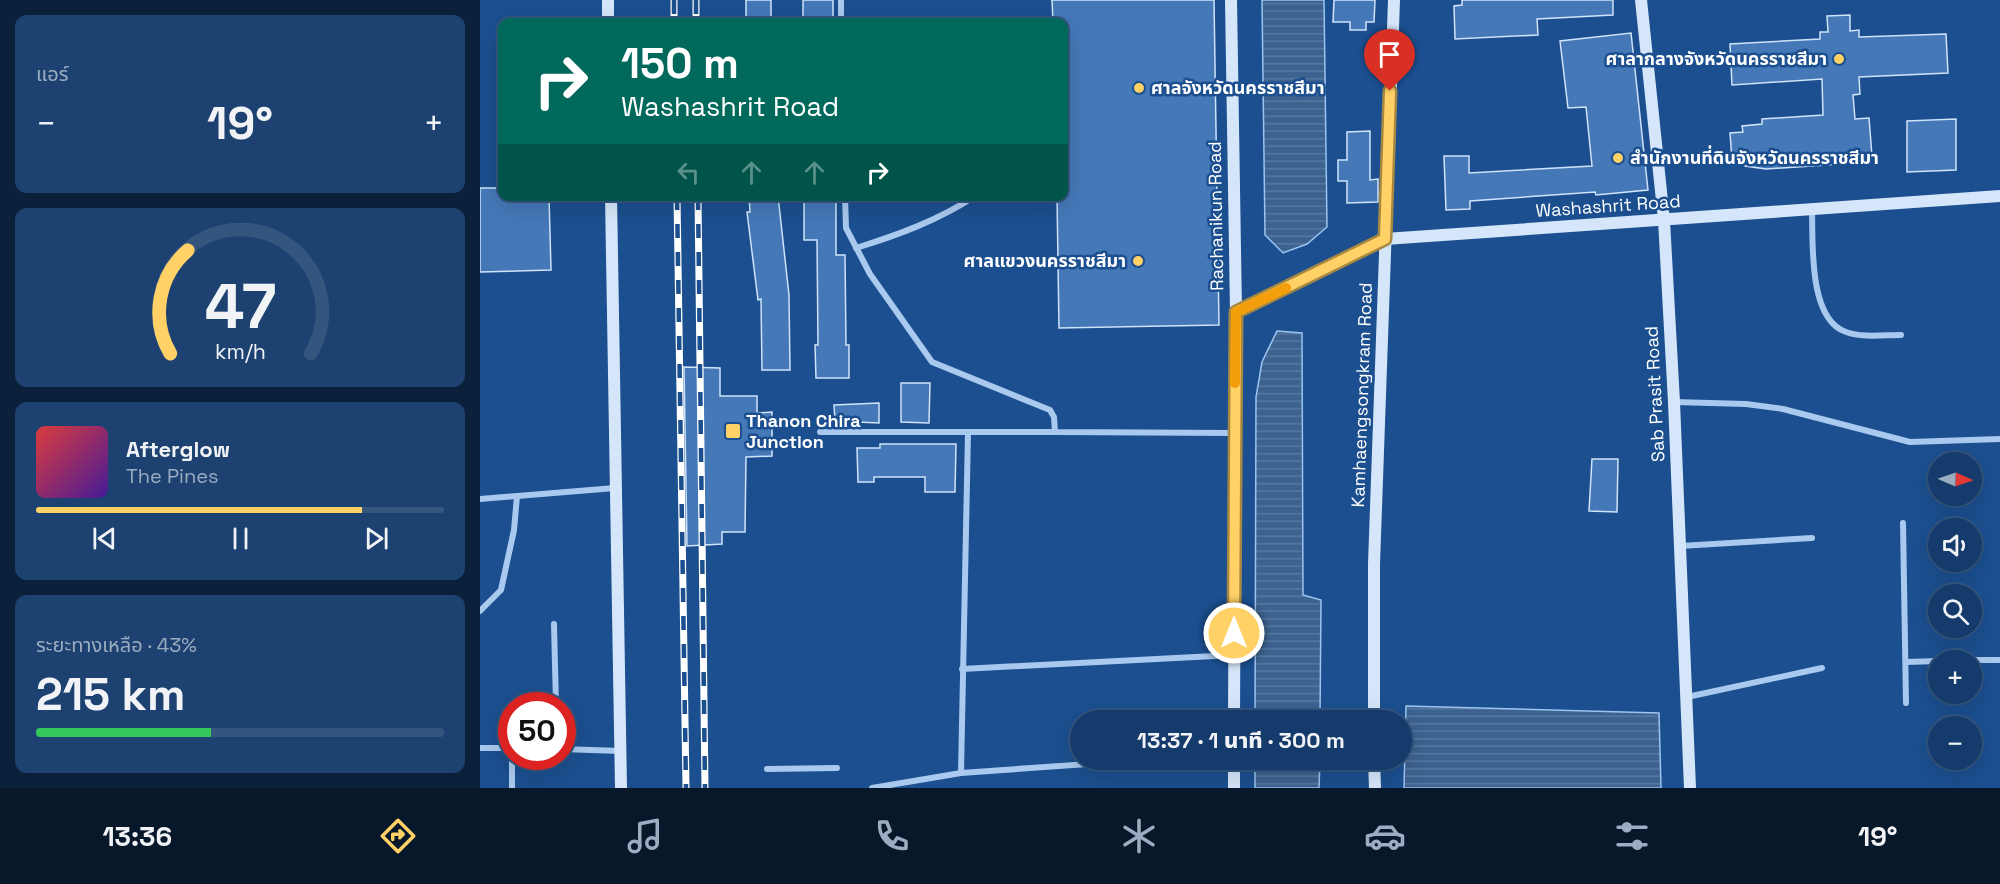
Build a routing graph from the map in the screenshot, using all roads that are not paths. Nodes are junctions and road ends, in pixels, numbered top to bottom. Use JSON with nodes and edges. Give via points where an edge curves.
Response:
{"nodes":[{"id":1,"x":608,"y":0,"type":"edge"},
{"id":2,"x":841,"y":0,"type":"edge"},
{"id":3,"x":1231,"y":0,"type":"edge"},
{"id":4,"x":1394,"y":0,"type":"edge"},
{"id":5,"x":1641,"y":0,"type":"edge"},
{"id":6,"x":608,"y":18,"type":"edge"},
{"id":7,"x":841,"y":18,"type":"edge"},
{"id":8,"x":2000,"y":196,"type":"edge"},
{"id":9,"x":611,"y":201,"type":"edge"},
{"id":10,"x":845,"y":201,"type":"edge"},
{"id":11,"x":968,"y":201,"type":"edge"},
{"id":12,"x":1812,"y":209,"type":"junction"},
{"id":13,"x":1664,"y":220,"type":"junction"},
{"id":14,"x":1385,"y":239,"type":"junction"},
{"id":15,"x":856,"y":248,"type":"junction"},
{"id":16,"x":1236,"y":312,"type":"junction"},
{"id":17,"x":1901,"y":335,"type":"dead end"},
{"id":18,"x":1674,"y":402,"type":"junction"},
{"id":19,"x":820,"y":432,"type":"dead end"},
{"id":20,"x":1055,"y":432,"type":"junction"},
{"id":21,"x":968,"y":433,"type":"junction"},
{"id":22,"x":1234,"y":433,"type":"junction"},
{"id":23,"x":2000,"y":439,"type":"edge"},
{"id":24,"x":616,"y":488,"type":"junction"},
{"id":25,"x":517,"y":496,"type":"junction"},
{"id":26,"x":480,"y":499,"type":"edge"},
{"id":27,"x":1903,"y":523,"type":"dead end"},
{"id":28,"x":1812,"y":538,"type":"dead end"},
{"id":29,"x":1680,"y":546,"type":"junction"},
{"id":30,"x":480,"y":611,"type":"edge"},
{"id":31,"x":554,"y":624,"type":"dead end"},
{"id":32,"x":1234,"y":655,"type":"junction"},
{"id":33,"x":1982,"y":660,"type":"edge"},
{"id":34,"x":2000,"y":660,"type":"edge"},
{"id":35,"x":1928,"y":661,"type":"edge"},
{"id":36,"x":1906,"y":662,"type":"junction"},
{"id":37,"x":1822,"y":668,"type":"dead end"},
{"id":38,"x":962,"y":669,"type":"junction"},
{"id":39,"x":556,"y":692,"type":"edge"},
{"id":40,"x":1686,"y":697,"type":"junction"},
{"id":41,"x":1906,"y":703,"type":"dead end"},
{"id":42,"x":1234,"y":710,"type":"edge"},
{"id":43,"x":1374,"y":710,"type":"edge"},
{"id":44,"x":480,"y":748,"type":"edge"},
{"id":45,"x":498,"y":748,"type":"edge"},
{"id":46,"x":576,"y":749,"type":"edge"},
{"id":47,"x":620,"y":751,"type":"junction"},
{"id":48,"x":1070,"y":765,"type":"edge"},
{"id":49,"x":837,"y":768,"type":"dead end"},
{"id":50,"x":767,"y":769,"type":"dead end"},
{"id":51,"x":512,"y":770,"type":"edge"},
{"id":52,"x":1234,"y":770,"type":"edge"},
{"id":53,"x":1374,"y":770,"type":"edge"},
{"id":54,"x":961,"y":773,"type":"junction"},
{"id":55,"x":512,"y":788,"type":"edge"},
{"id":56,"x":621,"y":788,"type":"edge"},
{"id":57,"x":872,"y":788,"type":"edge"},
{"id":58,"x":1234,"y":788,"type":"edge"},
{"id":59,"x":1375,"y":788,"type":"edge"},
{"id":60,"x":1690,"y":788,"type":"edge"}],
"edges":[{"from":1,"to":6,"type":"street"},
{"from":2,"to":7,"type":"street"},
{"from":3,"to":16,"type":"street","name":"Rachanikun Road"},
{"from":4,"to":14,"type":"street","name":"Kamhaengsongkram Road"},
{"from":5,"to":13,"type":"street","name":"Sab Prasit Road"},
{"from":8,"to":12,"type":"street","name":"Washashrit Road"},
{"from":9,"to":24,"type":"street"},
{"from":10,"to":15,"type":"street","via":[[846,228]]},
{"from":11,"to":15,"type":"street","via":[[892,237]]},
{"from":12,"to":13,"type":"street","name":"Washashrit Road"},
{"from":12,"to":17,"type":"street","via":[[1814,274],[1827,316],[1835,327],[1853,334]]},
{"from":13,"to":14,"type":"street","name":"Washashrit Road"},
{"from":13,"to":18,"type":"street","name":"Sab Prasit Road"},
{"from":14,"to":16,"type":"street","name":"Washashrit Road"},
{"from":14,"to":43,"type":"street","name":"Kamhaengsongkram Road","via":[[1374,564]]},
{"from":15,"to":20,"type":"street","via":[[932,362],[1050,410]]},
{"from":16,"to":22,"type":"street","name":"Rachanikun Road"},
{"from":18,"to":23,"type":"street","via":[[1783,409],[1910,442]]},
{"from":18,"to":29,"type":"street","name":"Sab Prasit Road"},
{"from":19,"to":21,"type":"street"},
{"from":20,"to":21,"type":"street"},
{"from":20,"to":22,"type":"street"},
{"from":21,"to":38,"type":"street"},
{"from":22,"to":32,"type":"street","name":"Rachanikun Road"},
{"from":24,"to":25,"type":"street"},
{"from":24,"to":47,"type":"street"},
{"from":25,"to":26,"type":"street"},
{"from":25,"to":30,"type":"street","via":[[501,590]]},
{"from":27,"to":36,"type":"street"},
{"from":28,"to":29,"type":"street"},
{"from":29,"to":40,"type":"street","name":"Sab Prasit Road"},
{"from":31,"to":39,"type":"street"},
{"from":32,"to":38,"type":"street"},
{"from":32,"to":42,"type":"street","name":"Rachanikun Road"},
{"from":33,"to":34,"type":"street"},
{"from":35,"to":36,"type":"street"},
{"from":36,"to":41,"type":"street"},
{"from":37,"to":40,"type":"street"},
{"from":38,"to":54,"type":"street"},
{"from":40,"to":60,"type":"street","name":"Sab Prasit Road"},
{"from":44,"to":45,"type":"street"},
{"from":46,"to":47,"type":"street"},
{"from":47,"to":56,"type":"street"},
{"from":48,"to":54,"type":"street"},
{"from":49,"to":50,"type":"street"},
{"from":51,"to":55,"type":"street"},
{"from":52,"to":58,"type":"street"},
{"from":53,"to":59,"type":"street"},
{"from":54,"to":57,"type":"street"}]}
